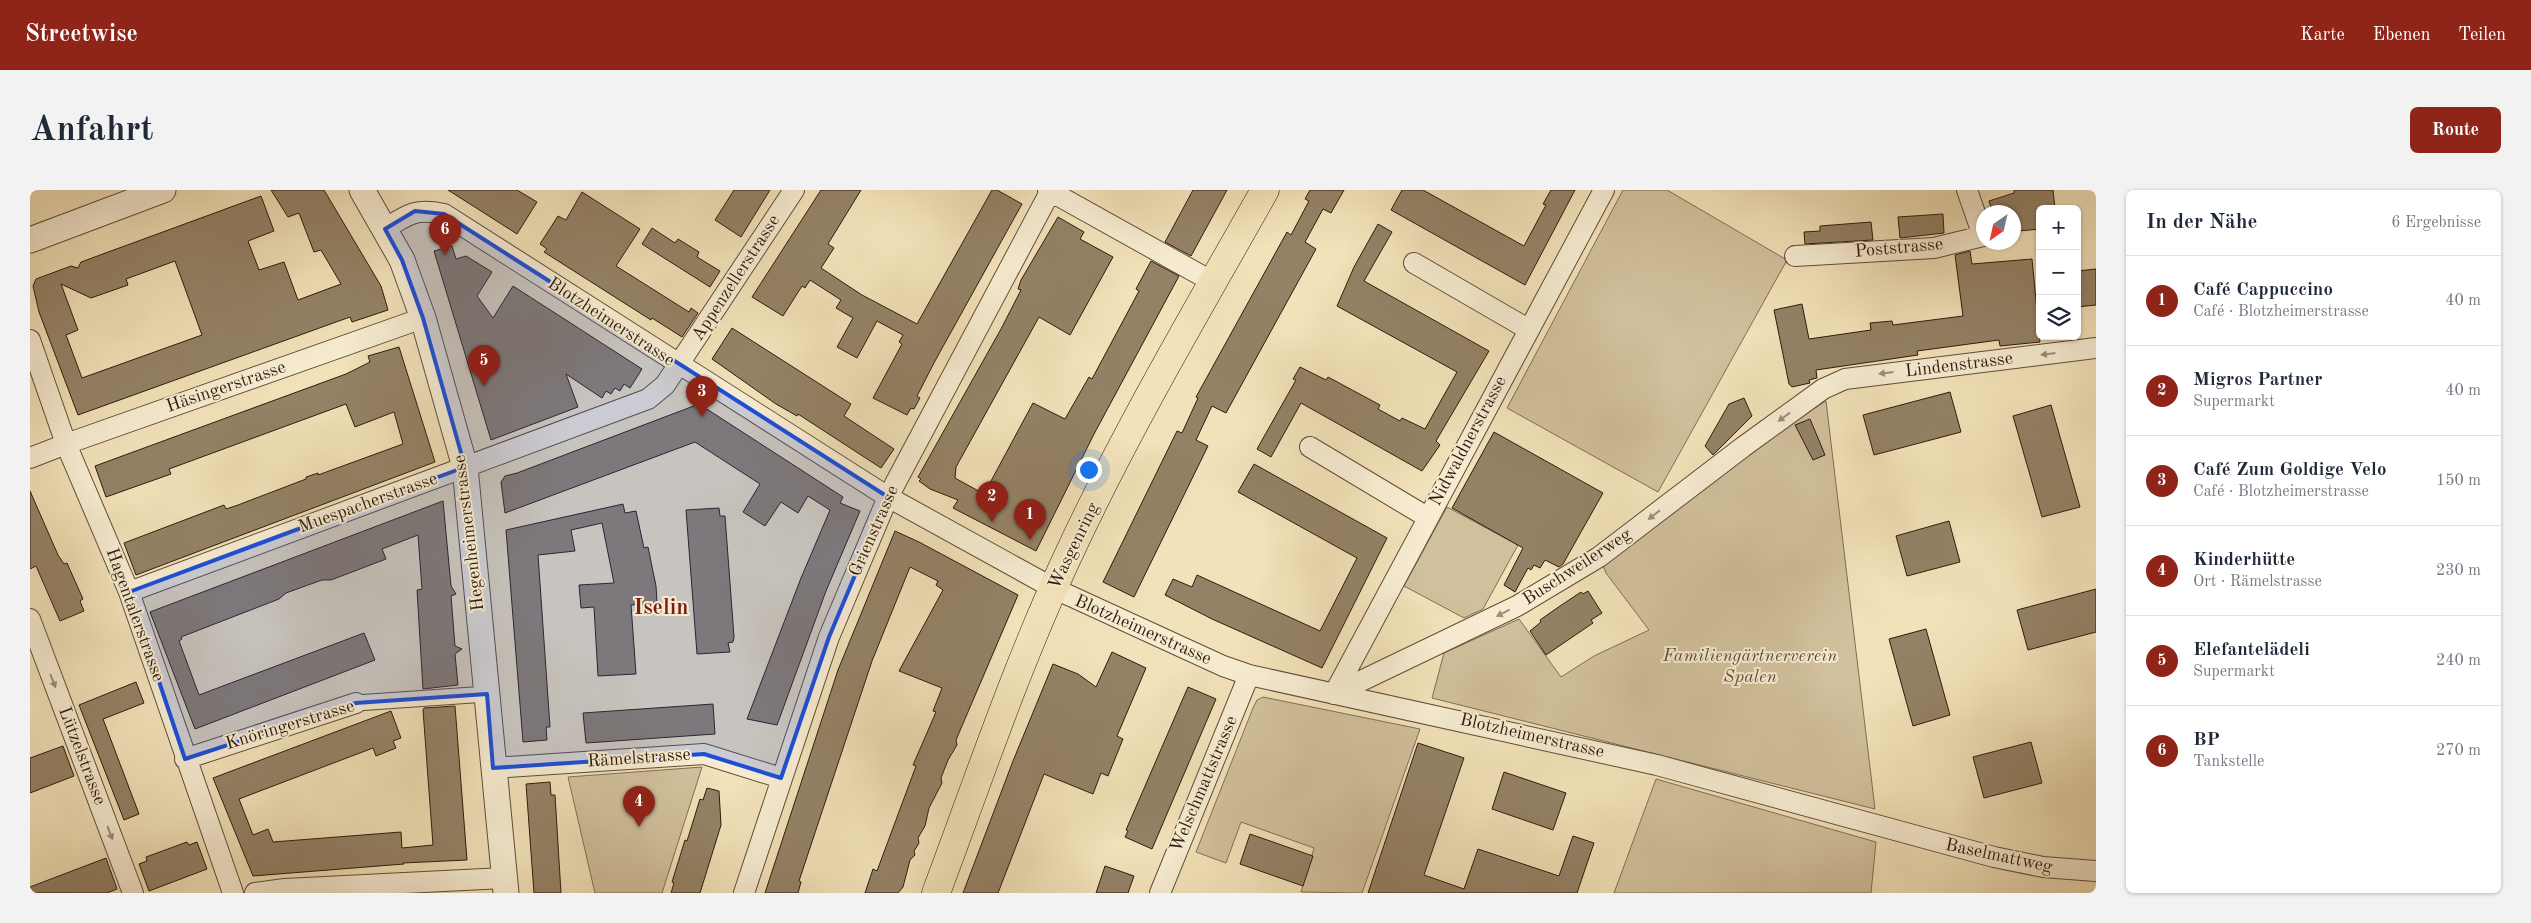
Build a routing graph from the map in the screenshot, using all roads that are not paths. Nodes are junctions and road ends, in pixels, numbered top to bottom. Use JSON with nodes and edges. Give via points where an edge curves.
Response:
{"nodes":[{"id":1,"x":362,"y":190,"type":"edge"},
{"id":2,"x":794,"y":190,"type":"edge"},
{"id":3,"x":1050,"y":190,"type":"edge"},
{"id":4,"x":1265,"y":190,"type":"edge"},
{"id":5,"x":1604,"y":190,"type":"edge"},
{"id":6,"x":1967,"y":190,"type":"edge"},
{"id":7,"x":159,"y":191,"type":"edge"},
{"id":8,"x":385,"y":229,"type":"junction"},
{"id":9,"x":30,"y":240,"type":"edge"},
{"id":10,"x":1795,"y":256,"type":"dead end"},
{"id":11,"x":1414,"y":263,"type":"dead end"},
{"id":12,"x":1214,"y":282,"type":"junction"},
{"id":13,"x":423,"y":318,"type":"junction"},
{"id":14,"x":1528,"y":329,"type":"junction"},
{"id":15,"x":30,"y":340,"type":"edge"},
{"id":16,"x":2096,"y":348,"type":"edge"},
{"id":17,"x":679,"y":366,"type":"junction"},
{"id":18,"x":1824,"y":389,"type":"joint"},
{"id":19,"x":66,"y":444,"type":"junction"},
{"id":20,"x":1310,"y":447,"type":"dead end"},
{"id":21,"x":30,"y":458,"type":"edge"},
{"id":22,"x":465,"y":467,"type":"junction"},
{"id":23,"x":888,"y":497,"type":"junction"},
{"id":24,"x":1427,"y":517,"type":"junction"},
{"id":25,"x":1053,"y":588,"type":"junction"},
{"id":26,"x":129,"y":592,"type":"junction"},
{"id":27,"x":30,"y":618,"type":"edge"},
{"id":28,"x":1249,"y":676,"type":"junction"},
{"id":29,"x":487,"y":694,"type":"junction"},
{"id":30,"x":1334,"y":694,"type":"junction"},
{"id":31,"x":356,"y":703,"type":"joint"},
{"id":32,"x":185,"y":759,"type":"junction"},
{"id":33,"x":493,"y":768,"type":"junction"},
{"id":34,"x":781,"y":778,"type":"junction"},
{"id":35,"x":1902,"y":834,"type":"joint"},
{"id":36,"x":2096,"y":871,"type":"edge"},
{"id":37,"x":505,"y":886,"type":"edge"},
{"id":38,"x":133,"y":893,"type":"edge"},
{"id":39,"x":233,"y":893,"type":"edge"},
{"id":40,"x":255,"y":893,"type":"edge"},
{"id":41,"x":744,"y":893,"type":"edge"},
{"id":42,"x":936,"y":893,"type":"edge"},
{"id":43,"x":1160,"y":893,"type":"edge"}],
"edges":[{"from":1,"to":8,"type":"street","name":"Hegenheimerstrasse"},
{"from":2,"to":17,"type":"street","name":"Appenzellerstrasse"},
{"from":3,"to":12,"type":"street"},
{"from":3,"to":23,"type":"street","name":"Grienstrasse"},
{"from":4,"to":12,"type":"main road","name":"Wasgenring"},
{"from":5,"to":14,"type":"street","name":"Nidwaldnerstrasse"},
{"from":6,"to":10,"type":"street","name":"Poststrasse","via":[[1983,236],[1934,248]]},
{"from":7,"to":9,"type":"street"},
{"from":8,"to":13,"type":"street","name":"Hegenheimerstrasse","via":[[402,260]]},
{"from":8,"to":17,"type":"street","name":"Blotzheimerstrasse","via":[[415,211],[444,214]]},
{"from":11,"to":14,"type":"street"},
{"from":12,"to":25,"type":"main road","name":"Wasgenring","via":[[1112,467]]},
{"from":13,"to":19,"type":"street","name":"Häsingerstrasse"},
{"from":13,"to":22,"type":"street","name":"Hegenheimerstrasse"},
{"from":14,"to":24,"type":"street","name":"Nidwaldnerstrasse"},
{"from":15,"to":19,"type":"street","name":"Hagentalerstrasse"},
{"from":16,"to":18,"type":"street","name":"Lindenstrasse","one_way":true,"via":[[1858,376]]},
{"from":17,"to":22,"type":"street","name":"Muespacherstrasse","via":[[665,385],[648,398]]},
{"from":17,"to":23,"type":"street","name":"Blotzheimerstrasse"},
{"from":18,"to":30,"type":"street","name":"Buschweilerweg","one_way":true,"via":[[1599,557],[1517,606]]},
{"from":19,"to":21,"type":"street","name":"Häsingerstrasse"},
{"from":19,"to":26,"type":"street","name":"Hagentalerstrasse"},
{"from":20,"to":24,"type":"street"},
{"from":22,"to":26,"type":"street","name":"Muespacherstrasse"},
{"from":22,"to":29,"type":"street","name":"Hegenheimerstrasse"},
{"from":23,"to":25,"type":"street","name":"Blotzheimerstrasse"},
{"from":23,"to":34,"type":"street","name":"Grienstrasse","via":[[829,636]]},
{"from":24,"to":30,"type":"street","name":"Nidwaldnerstrasse"},
{"from":25,"to":28,"type":"street","name":"Blotzheimerstrasse"},
{"from":25,"to":42,"type":"main road","name":"Wasgenring"},
{"from":26,"to":32,"type":"street","name":"Hagentalerstrasse"},
{"from":27,"to":38,"type":"street","name":"Lützelstrasse","one_way":true},
{"from":28,"to":30,"type":"street","name":"Blotzheimerstrasse"},
{"from":28,"to":43,"type":"street","name":"Welschmattstrasse"},
{"from":29,"to":31,"type":"street","name":"Knöringerstrasse"},
{"from":29,"to":33,"type":"street","name":"Hegenheimerstrasse"},
{"from":30,"to":35,"type":"street","name":"Blotzheimerstrasse","via":[[1657,765]]},
{"from":31,"to":32,"type":"street","name":"Knöringerstrasse"},
{"from":32,"to":39,"type":"street","name":"Hagentalerstrasse"},
{"from":33,"to":34,"type":"street","name":"Rämelstrasse","via":[[704,754]]},
{"from":33,"to":37,"type":"street","name":"Hegenheimerstrasse"},
{"from":34,"to":41,"type":"street","name":"Grienstrasse"},
{"from":35,"to":36,"type":"street","name":"Baselmattweg","via":[[2043,867]]},
{"from":37,"to":40,"type":"street","via":[[286,889]]}]}
